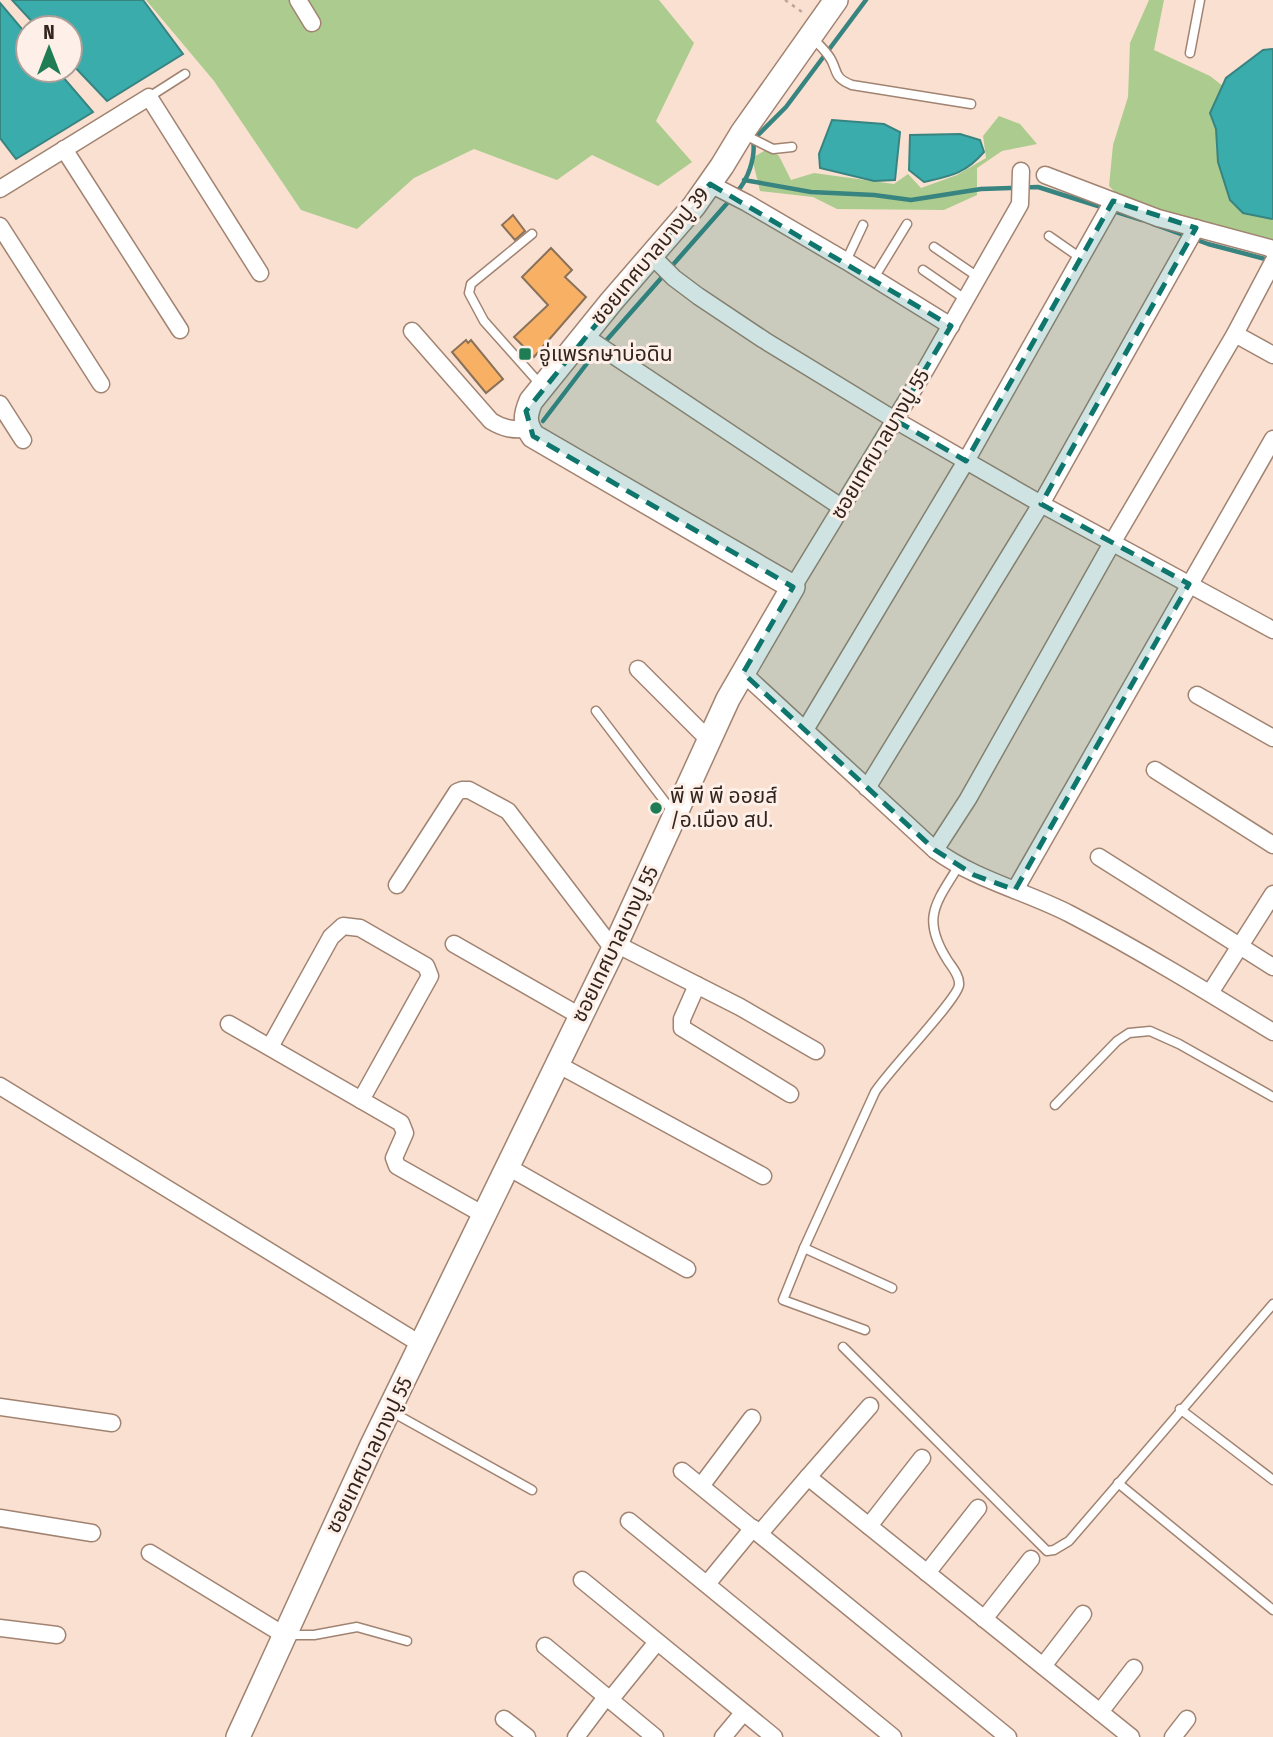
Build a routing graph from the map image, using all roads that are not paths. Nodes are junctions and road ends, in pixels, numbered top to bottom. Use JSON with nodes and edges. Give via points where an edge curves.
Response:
{"nodes":[{"id":1,"x":298,"y":0,"type":"edge"},
{"id":2,"x":836,"y":0,"type":"edge"},
{"id":3,"x":1200,"y":0,"type":"edge"},
{"id":4,"x":312,"y":23,"type":"dead end"},
{"id":5,"x":817,"y":35,"type":"junction"},
{"id":6,"x":1190,"y":53,"type":"dead end"},
{"id":7,"x":185,"y":74,"type":"dead end"},
{"id":8,"x":149,"y":97,"type":"junction"},
{"id":9,"x":971,"y":104,"type":"dead end"},
{"id":10,"x":749,"y":137,"type":"junction"},
{"id":11,"x":792,"y":147,"type":"dead end"},
{"id":12,"x":64,"y":149,"type":"junction"},
{"id":13,"x":1045,"y":175,"type":"dead end"},
{"id":14,"x":1021,"y":182,"type":"dead end"},
{"id":15,"x":718,"y":188,"type":"junction"},
{"id":16,"x":0,"y":189,"type":"edge"},
{"id":17,"x":1109,"y":208,"type":"junction"},
{"id":18,"x":907,"y":224,"type":"dead end"},
{"id":19,"x":863,"y":225,"type":"dead end"},
{"id":20,"x":0,"y":226,"type":"edge"},
{"id":21,"x":532,"y":234,"type":"dead end"},
{"id":22,"x":1193,"y":234,"type":"junction"},
{"id":23,"x":1049,"y":236,"type":"dead end"},
{"id":24,"x":934,"y":247,"type":"dead end"},
{"id":25,"x":1082,"y":259,"type":"junction"},
{"id":26,"x":1272,"y":260,"type":"edge"},
{"id":27,"x":656,"y":261,"type":"junction"},
{"id":28,"x":846,"y":261,"type":"junction"},
{"id":29,"x":923,"y":270,"type":"dead end"},
{"id":30,"x":260,"y":273,"type":"dead end"},
{"id":31,"x":978,"y":277,"type":"junction"},
{"id":32,"x":874,"y":278,"type":"junction"},
{"id":33,"x":965,"y":299,"type":"junction"},
{"id":34,"x":951,"y":326,"type":"junction"},
{"id":35,"x":180,"y":330,"type":"dead end"},
{"id":36,"x":412,"y":331,"type":"dead end"},
{"id":37,"x":1235,"y":334,"type":"junction"},
{"id":38,"x":595,"y":343,"type":"junction"},
{"id":39,"x":1273,"y":355,"type":"edge"},
{"id":40,"x":101,"y":384,"type":"dead end"},
{"id":41,"x":542,"y":386,"type":"junction"},
{"id":42,"x":0,"y":404,"type":"edge"},
{"id":43,"x":895,"y":420,"type":"junction"},
{"id":44,"x":528,"y":429,"type":"junction"},
{"id":45,"x":1273,"y":439,"type":"edge"},
{"id":46,"x":23,"y":440,"type":"dead end"},
{"id":47,"x":966,"y":461,"type":"junction"},
{"id":48,"x":1041,"y":504,"type":"junction"},
{"id":49,"x":841,"y":507,"type":"junction"},
{"id":50,"x":1112,"y":543,"type":"junction"},
{"id":51,"x":1189,"y":584,"type":"junction"},
{"id":52,"x":793,"y":587,"type":"junction"},
{"id":53,"x":1273,"y":630,"type":"edge"},
{"id":54,"x":638,"y":670,"type":"dead end"},
{"id":55,"x":743,"y":673,"type":"junction"},
{"id":56,"x":1197,"y":695,"type":"dead end"},
{"id":57,"x":596,"y":711,"type":"dead end"},
{"id":58,"x":804,"y":730,"type":"junction"},
{"id":59,"x":1273,"y":738,"type":"edge"},
{"id":60,"x":709,"y":740,"type":"junction"},
{"id":61,"x":1156,"y":770,"type":"dead end"},
{"id":62,"x":867,"y":788,"type":"junction"},
{"id":63,"x":676,"y":817,"type":"junction"},
{"id":64,"x":1273,"y":845,"type":"edge"},
{"id":65,"x":935,"y":850,"type":"junction"},
{"id":66,"x":1099,"y":857,"type":"dead end"},
{"id":67,"x":958,"y":867,"type":"junction"},
{"id":68,"x":397,"y":886,"type":"dead end"},
{"id":69,"x":1015,"y":890,"type":"junction"},
{"id":70,"x":1273,"y":894,"type":"edge"},
{"id":71,"x":454,"y":944,"type":"dead end"},
{"id":72,"x":614,"y":946,"type":"junction"},
{"id":73,"x":1241,"y":946,"type":"junction"},
{"id":74,"x":1273,"y":967,"type":"edge"},
{"id":75,"x":697,"y":985,"type":"junction"},
{"id":76,"x":1210,"y":993,"type":"junction"},
{"id":77,"x":580,"y":1016,"type":"junction"},
{"id":78,"x":229,"y":1024,"type":"dead end"},
{"id":79,"x":1273,"y":1032,"type":"edge"},
{"id":80,"x":270,"y":1047,"type":"junction"},
{"id":81,"x":816,"y":1051,"type":"dead end"},
{"id":82,"x":557,"y":1064,"type":"junction"},
{"id":83,"x":0,"y":1086,"type":"edge"},
{"id":84,"x":790,"y":1094,"type":"dead end"},
{"id":85,"x":1273,"y":1097,"type":"edge"},
{"id":86,"x":361,"y":1100,"type":"junction"},
{"id":87,"x":1055,"y":1105,"type":"dead end"},
{"id":88,"x":508,"y":1167,"type":"junction"},
{"id":89,"x":763,"y":1176,"type":"dead end"},
{"id":90,"x":484,"y":1215,"type":"junction"},
{"id":91,"x":804,"y":1248,"type":"junction"},
{"id":92,"x":687,"y":1269,"type":"dead end"},
{"id":93,"x":892,"y":1287,"type":"dead end"},
{"id":94,"x":1273,"y":1304,"type":"edge"},
{"id":95,"x":864,"y":1330,"type":"dead end"},
{"id":96,"x":422,"y":1345,"type":"junction"},
{"id":97,"x":843,"y":1347,"type":"dead end"},
{"id":98,"x":870,"y":1406,"type":"dead end"},
{"id":99,"x":0,"y":1407,"type":"edge"},
{"id":100,"x":1180,"y":1409,"type":"junction"},
{"id":101,"x":389,"y":1410,"type":"junction"},
{"id":102,"x":752,"y":1418,"type":"dead end"},
{"id":103,"x":111,"y":1423,"type":"dead end"},
{"id":104,"x":922,"y":1458,"type":"dead end"},
{"id":105,"x":682,"y":1471,"type":"dead end"},
{"id":106,"x":808,"y":1477,"type":"junction"},
{"id":107,"x":1273,"y":1480,"type":"edge"},
{"id":108,"x":1118,"y":1483,"type":"junction"},
{"id":109,"x":701,"y":1486,"type":"junction"},
{"id":110,"x":532,"y":1490,"type":"dead end"},
{"id":111,"x":978,"y":1508,"type":"dead end"},
{"id":112,"x":0,"y":1518,"type":"edge"},
{"id":113,"x":629,"y":1521,"type":"dead end"},
{"id":114,"x":869,"y":1526,"type":"junction"},
{"id":115,"x":757,"y":1531,"type":"junction"},
{"id":116,"x":92,"y":1533,"type":"dead end"},
{"id":117,"x":150,"y":1553,"type":"dead end"},
{"id":118,"x":1031,"y":1559,"type":"dead end"},
{"id":119,"x":927,"y":1573,"type":"junction"},
{"id":120,"x":582,"y":1580,"type":"dead end"},
{"id":121,"x":707,"y":1584,"type":"junction"},
{"id":122,"x":1273,"y":1610,"type":"edge"},
{"id":123,"x":1083,"y":1614,"type":"dead end"},
{"id":124,"x":984,"y":1619,"type":"junction"},
{"id":125,"x":0,"y":1628,"type":"edge"},
{"id":126,"x":57,"y":1635,"type":"dead end"},
{"id":127,"x":284,"y":1635,"type":"junction"},
{"id":128,"x":407,"y":1641,"type":"dead end"},
{"id":129,"x":657,"y":1642,"type":"junction"},
{"id":130,"x":545,"y":1646,"type":"dead end"},
{"id":131,"x":1043,"y":1666,"type":"junction"},
{"id":132,"x":1134,"y":1668,"type":"dead end"},
{"id":133,"x":608,"y":1698,"type":"junction"},
{"id":134,"x":1100,"y":1712,"type":"junction"},
{"id":135,"x":744,"y":1713,"type":"junction"},
{"id":136,"x":504,"y":1719,"type":"dead end"},
{"id":137,"x":1187,"y":1719,"type":"dead end"},
{"id":138,"x":238,"y":1737,"type":"edge"},
{"id":139,"x":527,"y":1737,"type":"edge"},
{"id":140,"x":576,"y":1737,"type":"edge"},
{"id":141,"x":655,"y":1737,"type":"edge"},
{"id":142,"x":723,"y":1737,"type":"edge"},
{"id":143,"x":774,"y":1737,"type":"edge"},
{"id":144,"x":894,"y":1737,"type":"edge"},
{"id":145,"x":1008,"y":1737,"type":"edge"},
{"id":146,"x":1131,"y":1737,"type":"edge"},
{"id":147,"x":1173,"y":1737,"type":"edge"}],
"edges":[{"from":1,"to":4,"type":"street"},
{"from":2,"to":5,"type":"street","name":"ซอยเทศบาลบางปู 39"},
{"from":3,"to":6,"type":"lane"},
{"from":5,"to":9,"type":"lane","via":[[841,81]]},
{"from":5,"to":10,"type":"street","name":"ซอยเทศบาลบางปู 39"},
{"from":7,"to":8,"type":"lane"},
{"from":8,"to":12,"type":"street"},
{"from":8,"to":30,"type":"street"},
{"from":10,"to":11,"type":"lane","via":[[772,149]]},
{"from":10,"to":15,"type":"street","name":"ซอยเทศบาลบางปู 39"},
{"from":12,"to":16,"type":"street"},
{"from":12,"to":35,"type":"street"},
{"from":13,"to":17,"type":"street"},
{"from":14,"to":31,"type":"street","name":"ซอยเทศบาลบางปู 55","via":[[1020,204]]},
{"from":15,"to":27,"type":"street","name":"ซอยเทศบาลบางปู 39"},
{"from":15,"to":28,"type":"street"},
{"from":17,"to":22,"type":"street","via":[[1158,218]]},
{"from":17,"to":25,"type":"street"},
{"from":18,"to":32,"type":"lane"},
{"from":19,"to":28,"type":"lane"},
{"from":20,"to":40,"type":"street"},
{"from":21,"to":41,"type":"lane","via":[[471,284],[469,292],[484,321]]},
{"from":22,"to":26,"type":"street","via":[[1270,248]]},
{"from":22,"to":48,"type":"street"},
{"from":23,"to":25,"type":"lane"},
{"from":24,"to":31,"type":"lane"},
{"from":25,"to":47,"type":"street"},
{"from":26,"to":37,"type":"street"},
{"from":27,"to":38,"type":"street","name":"ซอยเทศบาลบางปู 39"},
{"from":27,"to":43,"type":"street","via":[[764,340]]},
{"from":28,"to":32,"type":"street"},
{"from":29,"to":33,"type":"lane"},
{"from":31,"to":33,"type":"street","name":"ซอยเทศบาลบางปู 55"},
{"from":32,"to":34,"type":"street"},
{"from":33,"to":34,"type":"street","name":"ซอยเทศบาลบางปู 55"},
{"from":34,"to":43,"type":"street","name":"ซอยเทศบาลบางปู 55"},
{"from":36,"to":44,"type":"street","via":[[491,421],[501,428]]},
{"from":37,"to":39,"type":"street"},
{"from":37,"to":50,"type":"street"},
{"from":38,"to":41,"type":"street","name":"ซอยเทศบาลบางปู 39"},
{"from":38,"to":49,"type":"street"},
{"from":41,"to":44,"type":"street","name":"ซอยเทศบาลบางปู 39","via":[[526,411]]},
{"from":42,"to":46,"type":"street"},
{"from":43,"to":47,"type":"street"},
{"from":43,"to":49,"type":"street","name":"ซอยเทศบาลบางปู 55"},
{"from":44,"to":52,"type":"street","via":[[541,441]]},
{"from":45,"to":51,"type":"street"},
{"from":47,"to":48,"type":"street"},
{"from":47,"to":58,"type":"street"},
{"from":48,"to":50,"type":"street"},
{"from":48,"to":62,"type":"street"},
{"from":49,"to":52,"type":"street","name":"ซอยเทศบาลบางปู 55"},
{"from":50,"to":51,"type":"street"},
{"from":50,"to":65,"type":"street"},
{"from":51,"to":53,"type":"street"},
{"from":51,"to":69,"type":"street"},
{"from":52,"to":55,"type":"street","name":"ซอยเทศบาลบางปู 55"},
{"from":54,"to":60,"type":"street"},
{"from":55,"to":58,"type":"street"},
{"from":55,"to":60,"type":"street","name":"ซอยเทศบาลบางปู 55"},
{"from":56,"to":59,"type":"street"},
{"from":57,"to":63,"type":"lane"},
{"from":58,"to":62,"type":"street"},
{"from":60,"to":63,"type":"street","name":"ซอยเทศบาลบางปู 55"},
{"from":61,"to":64,"type":"street"},
{"from":62,"to":65,"type":"street"},
{"from":63,"to":72,"type":"street","name":"ซอยเทศบาลบางปู 55"},
{"from":65,"to":67,"type":"street"},
{"from":66,"to":73,"type":"street"},
{"from":67,"to":69,"type":"street"},
{"from":67,"to":91,"type":"lane","via":[[935,904],[933,929],[959,988],[885,1076]]},
{"from":68,"to":72,"type":"street","via":[[457,792],[469,790],[508,811]]},
{"from":69,"to":76,"type":"street","via":[[1071,915]]},
{"from":70,"to":73,"type":"street"},
{"from":71,"to":77,"type":"street"},
{"from":72,"to":75,"type":"street"},
{"from":72,"to":77,"type":"street","name":"ซอยเทศบาลบางปู 55"},
{"from":73,"to":74,"type":"street"},
{"from":73,"to":76,"type":"street"},
{"from":75,"to":81,"type":"street"},
{"from":75,"to":84,"type":"street","via":[[682,1028]]},
{"from":76,"to":79,"type":"street"},
{"from":77,"to":82,"type":"street","name":"ซอยเทศบาลบางปู 55"},
{"from":78,"to":80,"type":"street"},
{"from":80,"to":86,"type":"street"},
{"from":80,"to":86,"type":"street","via":[[331,937],[343,926],[360,928],[426,966],[430,976]]},
{"from":82,"to":88,"type":"street","name":"ซอยเทศบาลบางปู 55"},
{"from":82,"to":89,"type":"street"},
{"from":83,"to":96,"type":"street"},
{"from":85,"to":87,"type":"lane","via":[[1150,1031],[1129,1033],[1116,1041]]},
{"from":86,"to":90,"type":"street","via":[[401,1123],[405,1133],[394,1158],[397,1166]]},
{"from":88,"to":90,"type":"street","name":"ซอยเทศบาลบางปู 55"},
{"from":88,"to":92,"type":"street"},
{"from":90,"to":96,"type":"street","name":"ซอยเทศบาลบางปู 55"},
{"from":91,"to":93,"type":"lane"},
{"from":91,"to":95,"type":"lane","via":[[783,1300]]},
{"from":94,"to":100,"type":"lane"},
{"from":96,"to":101,"type":"street","name":"ซอยเทศบาลบางปู 55"},
{"from":97,"to":108,"type":"lane","via":[[1047,1551],[1069,1541]]},
{"from":98,"to":106,"type":"street"},
{"from":99,"to":103,"type":"street"},
{"from":100,"to":107,"type":"lane"},
{"from":100,"to":108,"type":"lane"},
{"from":101,"to":110,"type":"lane"},
{"from":101,"to":127,"type":"street","name":"ซอยเทศบาลบางปู 55"},
{"from":102,"to":109,"type":"street"},
{"from":104,"to":114,"type":"street"},
{"from":105,"to":109,"type":"street"},
{"from":106,"to":114,"type":"street"},
{"from":106,"to":115,"type":"street"},
{"from":108,"to":122,"type":"lane"},
{"from":109,"to":115,"type":"street"},
{"from":111,"to":119,"type":"street"},
{"from":112,"to":116,"type":"street"},
{"from":113,"to":121,"type":"street"},
{"from":114,"to":119,"type":"street"},
{"from":115,"to":121,"type":"street"},
{"from":115,"to":145,"type":"street"},
{"from":117,"to":127,"type":"street"},
{"from":118,"to":124,"type":"street"},
{"from":119,"to":124,"type":"street"},
{"from":120,"to":129,"type":"street"},
{"from":121,"to":144,"type":"street"},
{"from":123,"to":131,"type":"street"},
{"from":124,"to":131,"type":"street"},
{"from":125,"to":126,"type":"street"},
{"from":127,"to":128,"type":"lane","via":[[357,1628]]},
{"from":127,"to":138,"type":"street","name":"ซอยเทศบาลบางปู 55"},
{"from":129,"to":133,"type":"street"},
{"from":129,"to":135,"type":"street"},
{"from":130,"to":133,"type":"street"},
{"from":131,"to":134,"type":"street"},
{"from":132,"to":134,"type":"street"},
{"from":133,"to":140,"type":"street"},
{"from":133,"to":141,"type":"street"},
{"from":134,"to":146,"type":"street"},
{"from":135,"to":142,"type":"street"},
{"from":135,"to":143,"type":"street"},
{"from":136,"to":139,"type":"street"},
{"from":137,"to":147,"type":"street"}]}
